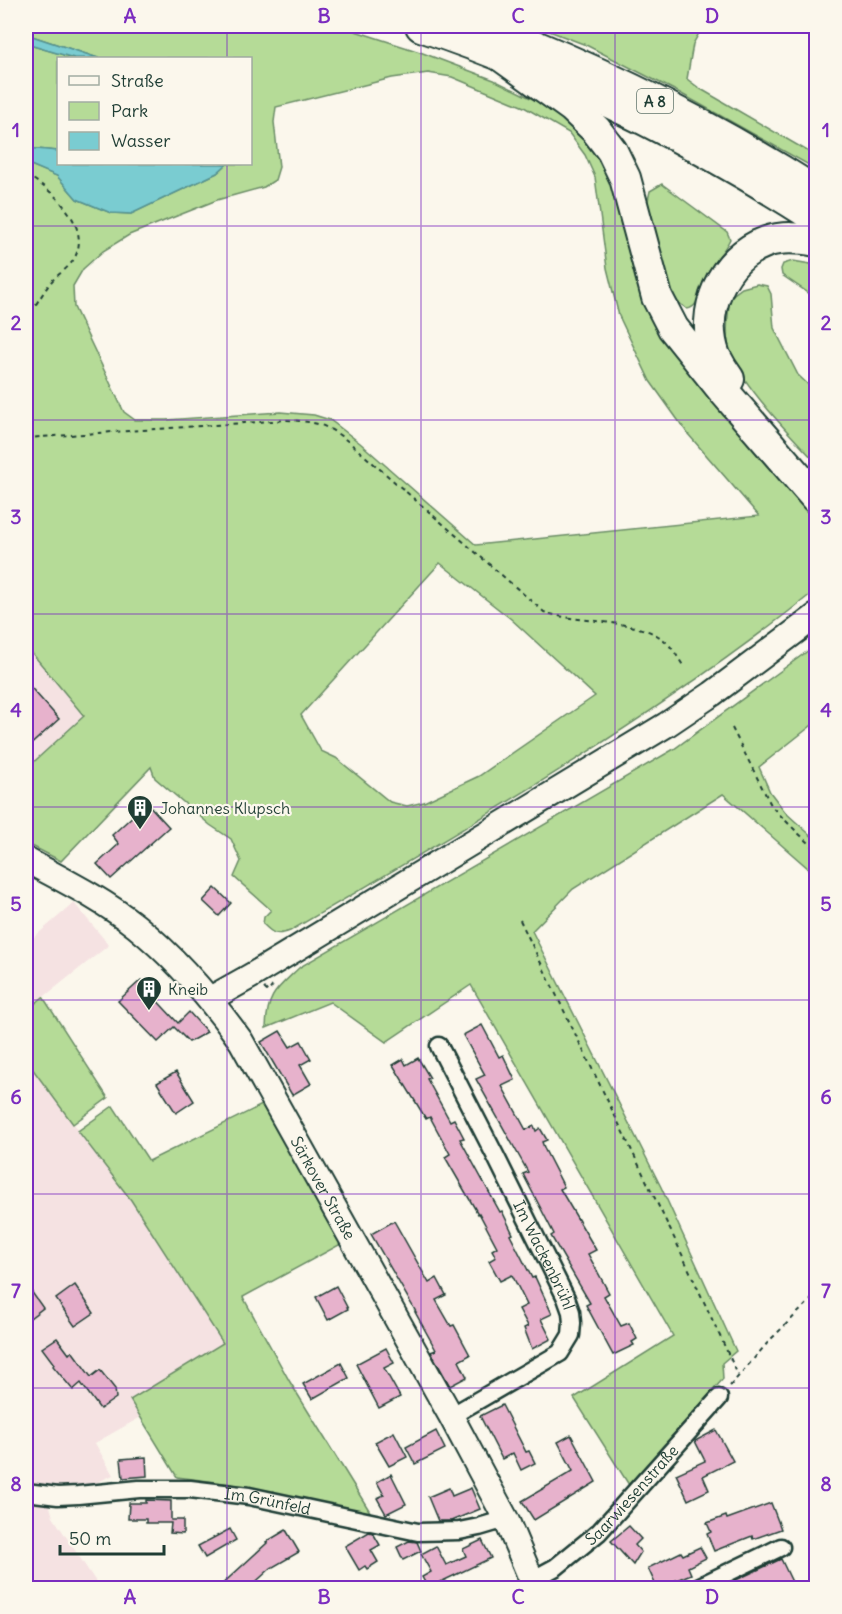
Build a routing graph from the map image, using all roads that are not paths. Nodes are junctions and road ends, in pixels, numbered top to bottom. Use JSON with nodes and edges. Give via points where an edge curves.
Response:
{"nodes":[{"id":1,"x":421,"y":26,"type":"edge"},
{"id":2,"x":485,"y":26,"type":"edge"},
{"id":3,"x":500,"y":55,"type":"junction"},
{"id":4,"x":816,"y":192,"type":"edge"},
{"id":5,"x":816,"y":218,"type":"edge"},
{"id":6,"x":816,"y":241,"type":"edge"},
{"id":7,"x":816,"y":478,"type":"edge"},
{"id":8,"x":816,"y":498,"type":"edge"},
{"id":9,"x":816,"y":616,"type":"edge"},
{"id":10,"x":26,"y":860,"type":"edge"},
{"id":11,"x":210,"y":999,"type":"junction"},
{"id":12,"x":438,"y":1046,"type":"dead end"},
{"id":13,"x":719,"y":1398,"type":"road end"},
{"id":14,"x":451,"y":1416,"type":"junction"},
{"id":15,"x":26,"y":1492,"type":"edge"},
{"id":16,"x":506,"y":1519,"type":"junction"},
{"id":17,"x":781,"y":1547,"type":"dead end"},
{"id":18,"x":534,"y":1584,"type":"edge"},
{"id":19,"x":696,"y":1588,"type":"edge"}],
"edges":[{"from":1,"to":3,"type":"highway","number":"A 8"},
{"from":2,"to":4,"type":"highway","number":"A 8","via":[[539,46],[639,93],[710,129]]},
{"from":3,"to":5,"type":"highway","number":"A 8","via":[[631,114]]},
{"from":3,"to":8,"type":"highway","via":[[572,106],[612,151],[625,178],[657,297],[674,328]]},
{"from":6,"to":7,"type":"highway","via":[[792,238],[768,242],[737,261],[713,299],[710,332],[716,357],[731,382]]},
{"from":9,"to":11,"type":"main road","via":[[666,724]]},
{"from":10,"to":11,"type":"main road","name":"Särkover Straße","via":[[81,889],[135,925]]},
{"from":11,"to":14,"type":"main road","name":"Särkover Straße","via":[[241,1041]]},
{"from":12,"to":14,"type":"street","name":"Im Wackenbrühl","via":[[566,1298],[572,1323],[571,1335],[560,1353]]},
{"from":13,"to":18,"type":"street","name":"Saarwiesenstraße","via":[[599,1532]]},
{"from":14,"to":16,"type":"main road","name":"Särkover Straße"},
{"from":15,"to":16,"type":"street","name":"Im Grünfeld","via":[[58,1496],[128,1489],[190,1489],[249,1496],[418,1532],[459,1531]]},
{"from":16,"to":18,"type":"main road","name":"Särkover Straße"},
{"from":17,"to":19,"type":"street"}]}
